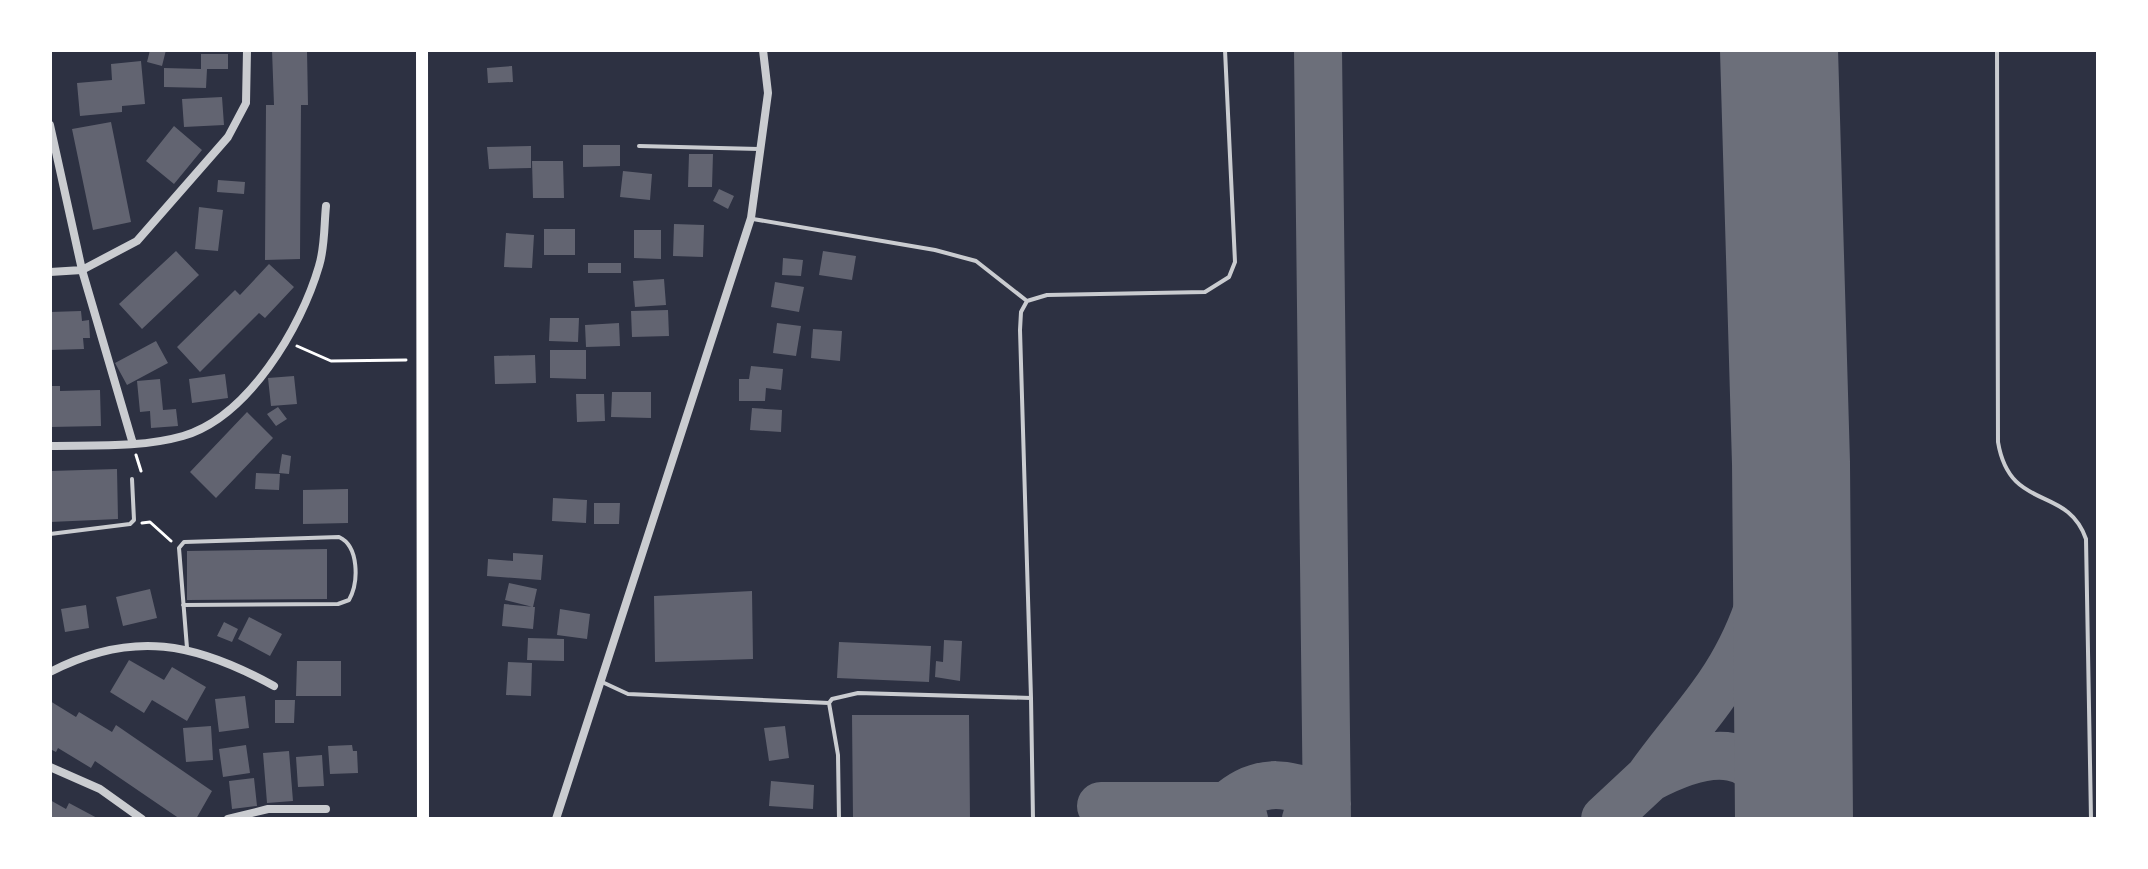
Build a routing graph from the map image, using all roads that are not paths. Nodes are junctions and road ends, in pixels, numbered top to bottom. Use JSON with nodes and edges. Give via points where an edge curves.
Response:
{"nodes":[{"id":1,"x":247,"y":50,"type":"edge"},
{"id":2,"x":422,"y":50,"type":"edge"},
{"id":3,"x":763,"y":50,"type":"edge"},
{"id":4,"x":1225,"y":50,"type":"edge"},
{"id":5,"x":1997,"y":50,"type":"edge"},
{"id":6,"x":50,"y":125,"type":"edge"},
{"id":7,"x":639,"y":146,"type":"dead end"},
{"id":8,"x":759,"y":149,"type":"junction"},
{"id":9,"x":326,"y":206,"type":"dead end"},
{"id":10,"x":751,"y":218,"type":"junction"},
{"id":11,"x":82,"y":270,"type":"junction"},
{"id":12,"x":50,"y":272,"type":"edge"},
{"id":13,"x":1027,"y":301,"type":"junction"},
{"id":14,"x":133,"y":444,"type":"junction"},
{"id":15,"x":50,"y":446,"type":"edge"},
{"id":16,"x":132,"y":479,"type":"road end"},
{"id":17,"x":50,"y":534,"type":"edge"},
{"id":18,"x":183,"y":605,"type":"junction"},
{"id":19,"x":187,"y":648,"type":"junction"},
{"id":20,"x":50,"y":672,"type":"edge"},
{"id":21,"x":600,"y":681,"type":"junction"},
{"id":22,"x":274,"y":686,"type":"dead end"},
{"id":23,"x":1031,"y":698,"type":"junction"},
{"id":24,"x":829,"y":703,"type":"junction"},
{"id":25,"x":50,"y":767,"type":"edge"},
{"id":26,"x":326,"y":809,"type":"dead end"},
{"id":27,"x":142,"y":819,"type":"edge"},
{"id":28,"x":228,"y":819,"type":"edge"},
{"id":29,"x":423,"y":819,"type":"edge"},
{"id":30,"x":556,"y":819,"type":"edge"},
{"id":31,"x":839,"y":819,"type":"edge"},
{"id":32,"x":1033,"y":819,"type":"edge"},
{"id":33,"x":2091,"y":819,"type":"edge"}],
"edges":[{"from":1,"to":11,"type":"street","via":[[246,103],[228,137],[137,241]]},
{"from":2,"to":29,"type":"main road"},
{"from":3,"to":8,"type":"street","via":[[768,93]]},
{"from":4,"to":13,"type":"lane","via":[[1235,262],[1229,277],[1205,292],[1047,295]]},
{"from":5,"to":33,"type":"lane","via":[[1998,442],[2013,481],[2072,515],[2086,539]]},
{"from":6,"to":11,"type":"street"},
{"from":7,"to":8,"type":"lane"},
{"from":8,"to":10,"type":"street"},
{"from":9,"to":14,"type":"street","via":[[320,263],[306,305],[255,385],[209,427]]},
{"from":10,"to":13,"type":"lane","via":[[976,261]]},
{"from":10,"to":21,"type":"street"},
{"from":11,"to":12,"type":"street"},
{"from":11,"to":14,"type":"street"},
{"from":13,"to":23,"type":"lane","via":[[1020,330]]},
{"from":14,"to":15,"type":"street"},
{"from":16,"to":17,"type":"lane","via":[[130,524]]},
{"from":18,"to":18,"type":"lane","via":[[179,548],[191,539],[339,537],[354,550],[354,592],[338,604]]},
{"from":18,"to":19,"type":"lane"},
{"from":19,"to":20,"type":"street","via":[[106,650]]},
{"from":19,"to":22,"type":"street"},
{"from":21,"to":24,"type":"lane","via":[[628,694]]},
{"from":21,"to":30,"type":"street"},
{"from":23,"to":24,"type":"lane","via":[[858,693]]},
{"from":23,"to":32,"type":"lane"},
{"from":24,"to":31,"type":"lane","via":[[838,755]]},
{"from":25,"to":27,"type":"street","via":[[100,789]]},
{"from":26,"to":28,"type":"street","via":[[268,809]]}]}
